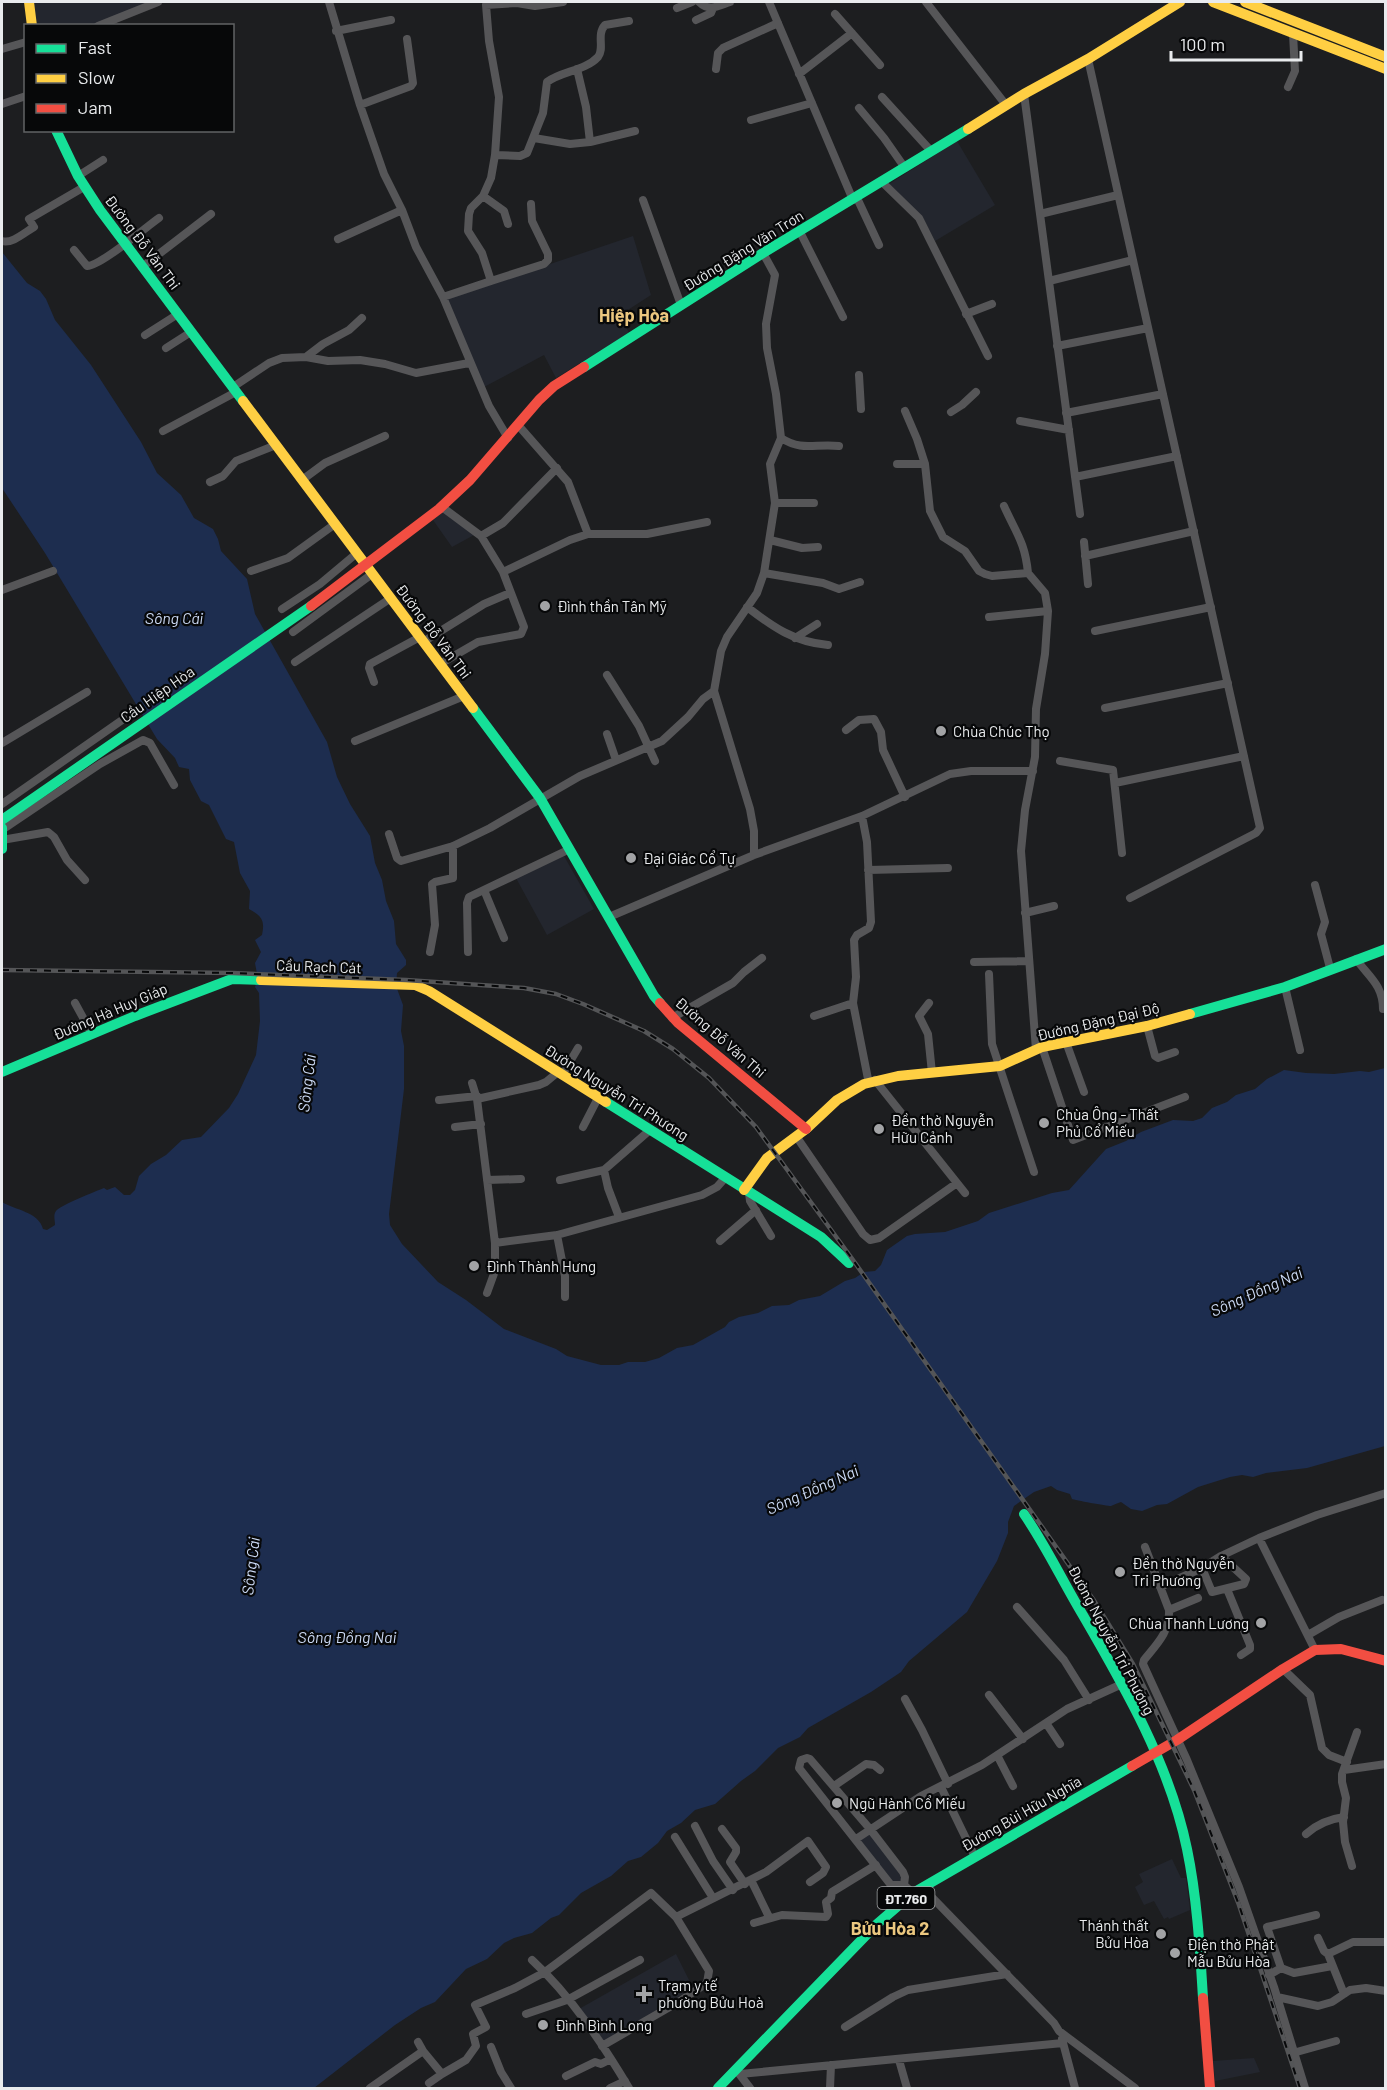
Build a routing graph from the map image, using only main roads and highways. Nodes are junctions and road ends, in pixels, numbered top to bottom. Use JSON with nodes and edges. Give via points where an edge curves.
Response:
{"nodes":[{"id":1,"x":29,"y":2,"type":"edge"},
{"id":2,"x":1180,"y":2,"type":"edge"},
{"id":3,"x":1213,"y":2,"type":"edge"},
{"id":4,"x":1245,"y":2,"type":"edge"},
{"id":5,"x":1258,"y":4,"type":"edge"},
{"id":6,"x":32,"y":24,"type":"edge"},
{"id":7,"x":1386,"y":57,"type":"edge"},
{"id":8,"x":1386,"y":69,"type":"edge"},
{"id":9,"x":57,"y":132,"type":"edge"},
{"id":10,"x":370,"y":570,"type":"junction"},
{"id":11,"x":330,"y":593,"type":"joint"},
{"id":12,"x":2,"y":820,"type":"edge"},
{"id":13,"x":2,"y":829,"type":"edge"},
{"id":14,"x":2,"y":840,"type":"edge"},
{"id":15,"x":2,"y":849,"type":"edge"},
{"id":16,"x":1386,"y":949,"type":"edge"},
{"id":17,"x":232,"y":979,"type":"joint"},
{"id":18,"x":406,"y":984,"type":"joint"},
{"id":19,"x":2,"y":1072,"type":"edge"},
{"id":20,"x":806,"y":1129,"type":"junction"},
{"id":21,"x":747,"y":1191,"type":"junction"},
{"id":22,"x":847,"y":1264,"type":"dead end"},
{"id":23,"x":1022,"y":1515,"type":"dead end"},
{"id":24,"x":1386,"y":1661,"type":"edge"},
{"id":25,"x":1154,"y":1754,"type":"junction"},
{"id":26,"x":718,"y":2088,"type":"edge"},
{"id":27,"x":1210,"y":2088,"type":"edge"}],
"edges":[{"from":1,"to":6,"type":"main road"},
{"from":2,"to":10,"type":"main road","name":"Đường Đặng Văn Trơn","via":[[763,253],[554,386],[466,485]]},
{"from":3,"to":8,"type":"main road"},
{"from":4,"to":5,"type":"main road"},
{"from":5,"to":7,"type":"main road"},
{"from":9,"to":10,"type":"main road","name":"Đường Đỗ Văn Thi","via":[[84,187]]},
{"from":10,"to":11,"type":"main road","name":"Đường Đặng Văn Trơn"},
{"from":10,"to":20,"type":"main road","name":"Đường Đỗ Văn Thi","via":[[540,798],[654,996],[672,1018]]},
{"from":11,"to":12,"type":"main road","name":"Cầu Hiệp Hòa"},
{"from":13,"to":14,"type":"main road"},
{"from":14,"to":15,"type":"main road"},
{"from":16,"to":20,"type":"main road","name":"Đường Đặng Đại Độ","via":[[1285,987],[1147,1026],[1039,1049],[1000,1066],[872,1079],[829,1106]]},
{"from":17,"to":18,"type":"main road","name":"Cầu Rạch Cát"},
{"from":17,"to":19,"type":"main road","name":"Đường Hà Huy Giáp"},
{"from":18,"to":21,"type":"main road","name":"Đường Nguyễn Tri Phương","via":[[429,991]]},
{"from":20,"to":21,"type":"main road","name":"Đường Đặng Đại Độ","via":[[767,1158]]},
{"from":21,"to":22,"type":"main road","name":"Đường Nguyễn Tri Phương","via":[[833,1247]]},
{"from":23,"to":25,"type":"main road","name":"Đường Nguyễn Tri Phương","via":[[1122,1684]]},
{"from":24,"to":25,"type":"main road","name":"Đường Bùi Hữu Nghĩa","number":"ĐT.760","via":[[1341,1649],[1315,1650]]},
{"from":25,"to":26,"type":"main road","name":"Đường Bùi Hữu Nghĩa","number":"ĐT.760","via":[[917,1890],[877,1924],[738,2072]]},
{"from":25,"to":27,"type":"main road","name":"Đường Nguyễn Tri Phương","via":[[1187,1850]]}]}
